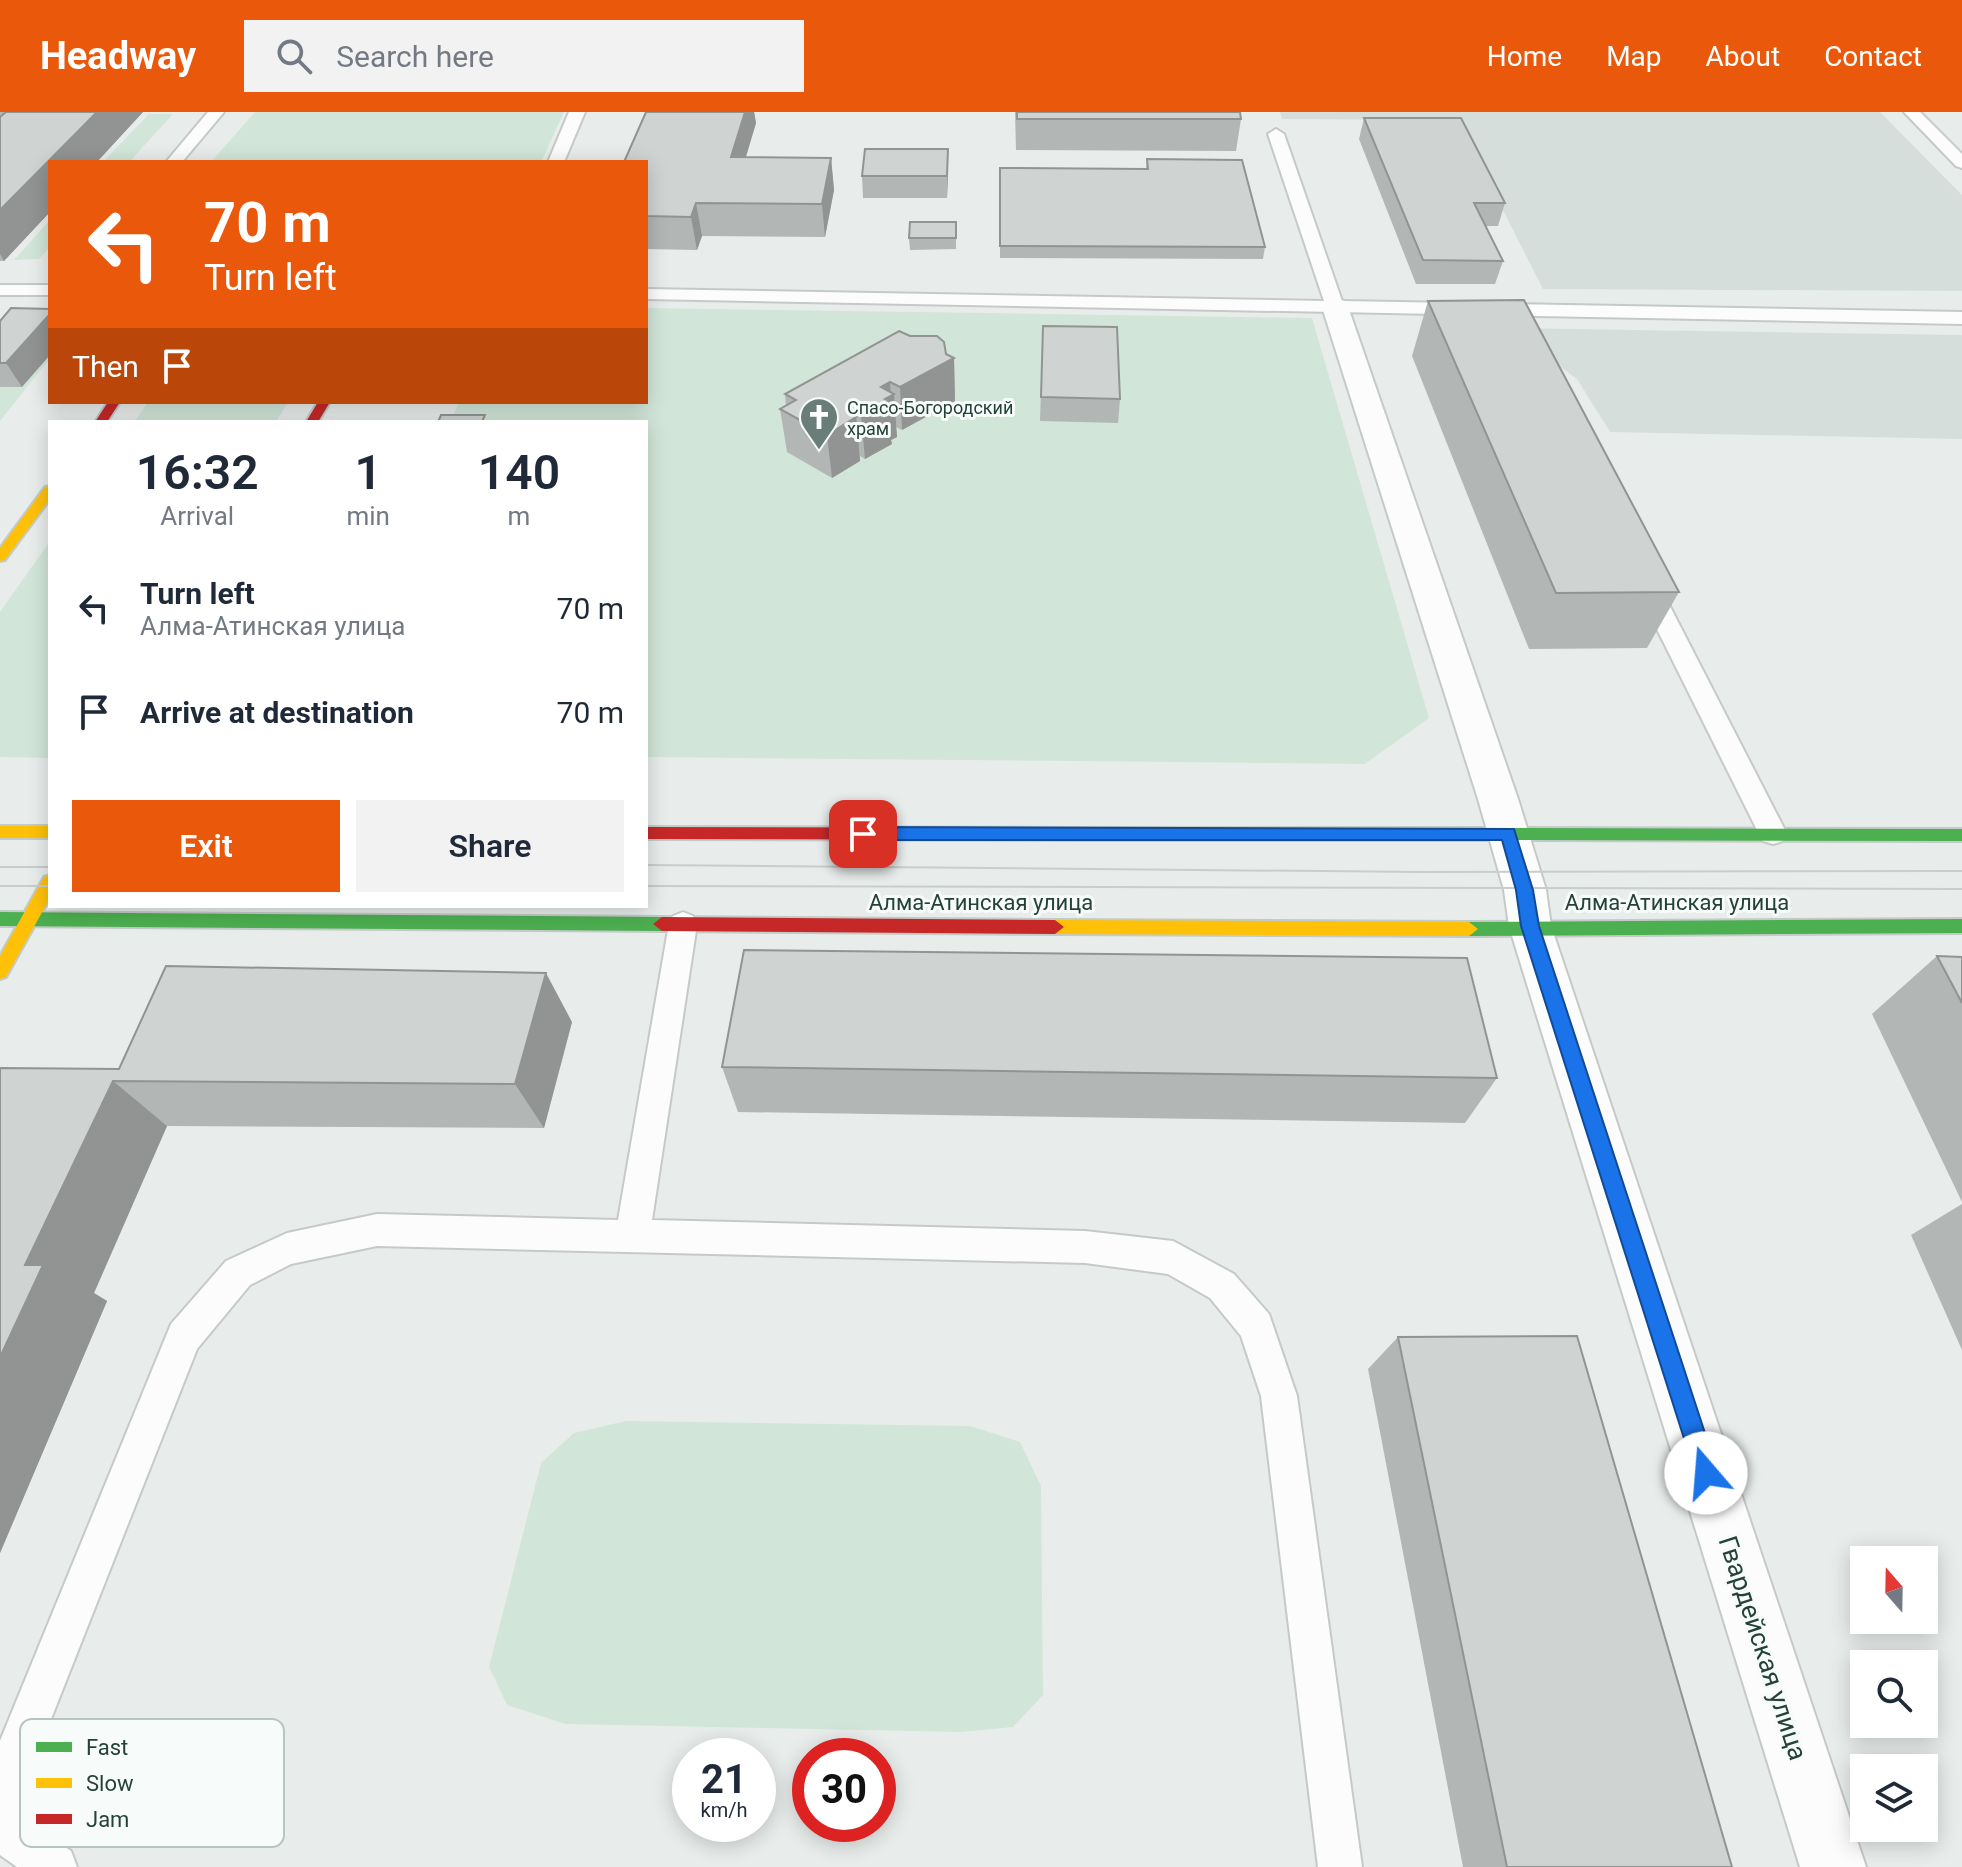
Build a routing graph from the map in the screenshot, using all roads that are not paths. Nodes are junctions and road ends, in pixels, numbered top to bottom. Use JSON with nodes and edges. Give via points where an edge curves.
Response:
{"nodes":[{"id":1,"x":216,"y":112,"type":"edge"},
{"id":2,"x":577,"y":112,"type":"edge"},
{"id":3,"x":1912,"y":112,"type":"edge"},
{"id":4,"x":1276,"y":134,"type":"dead end"},
{"id":5,"x":176,"y":160,"type":"edge"},
{"id":6,"x":557,"y":160,"type":"edge"},
{"id":7,"x":1962,"y":163,"type":"edge"},
{"id":8,"x":0,"y":290,"type":"edge"},
{"id":9,"x":48,"y":290,"type":"edge"},
{"id":10,"x":648,"y":294,"type":"edge"},
{"id":11,"x":1335,"y":307,"type":"junction"},
{"id":12,"x":1431,"y":309,"type":"junction"},
{"id":13,"x":1962,"y":318,"type":"edge"},
{"id":14,"x":1488,"y":335,"type":"edge"},
{"id":15,"x":48,"y":493,"type":"edge"},
{"id":16,"x":0,"y":557,"type":"edge"},
{"id":17,"x":1637,"y":566,"type":"edge"},
{"id":18,"x":0,"y":832,"type":"edge"},
{"id":19,"x":48,"y":832,"type":"edge"},
{"id":20,"x":648,"y":833,"type":"edge"},
{"id":21,"x":1508,"y":833,"type":"junction"},
{"id":22,"x":1773,"y":834,"type":"junction"},
{"id":23,"x":1962,"y":835,"type":"edge"},
{"id":24,"x":48,"y":885,"type":"edge"},
{"id":25,"x":0,"y":919,"type":"edge"},
{"id":26,"x":28,"y":919,"type":"junction"},
{"id":27,"x":683,"y":924,"type":"junction"},
{"id":28,"x":1530,"y":926,"type":"junction"},
{"id":29,"x":1962,"y":926,"type":"edge"},
{"id":30,"x":0,"y":972,"type":"edge"},
{"id":31,"x":632,"y":1236,"type":"junction"},
{"id":32,"x":30,"y":1719,"type":"edge"},
{"id":33,"x":20,"y":1745,"type":"edge"},
{"id":34,"x":20,"y":1842,"type":"edge"},
{"id":35,"x":27,"y":1847,"type":"edge"},
{"id":36,"x":55,"y":1867,"type":"edge"},
{"id":37,"x":1340,"y":1867,"type":"edge"},
{"id":38,"x":1833,"y":1867,"type":"edge"}],
"edges":[{"from":1,"to":5,"type":"lane"},
{"from":2,"to":6,"type":"lane"},
{"from":3,"to":7,"type":"lane"},
{"from":4,"to":11,"type":"lane"},
{"from":8,"to":9,"type":"lane"},
{"from":10,"to":11,"type":"lane"},
{"from":11,"to":12,"type":"lane"},
{"from":11,"to":21,"type":"street","name":"Гвардейская улица"},
{"from":12,"to":13,"type":"lane"},
{"from":12,"to":14,"type":"lane"},
{"from":15,"to":16,"type":"street"},
{"from":17,"to":22,"type":"lane"},
{"from":18,"to":19,"type":"street"},
{"from":20,"to":21,"type":"street"},
{"from":21,"to":22,"type":"street"},
{"from":21,"to":28,"type":"street","name":"Гвардейская улица"},
{"from":22,"to":23,"type":"street"},
{"from":24,"to":26,"type":"street"},
{"from":25,"to":26,"type":"street","name":"Алма-Атинская улица"},
{"from":26,"to":27,"type":"street","name":"Алма-Атинская улица"},
{"from":26,"to":30,"type":"street"},
{"from":27,"to":28,"type":"street","name":"Алма-Атинская улица","via":[[1419,930]]},
{"from":27,"to":31,"type":"lane"},
{"from":28,"to":29,"type":"street","name":"Алма-Атинская улица"},
{"from":28,"to":38,"type":"street","name":"Гвардейская улица"},
{"from":31,"to":32,"type":"lane","via":[[377,1230],[287,1249],[238,1273],[184,1337]]},
{"from":31,"to":37,"type":"lane","via":[[1085,1247],[1173,1258],[1222,1286],[1256,1326],[1279,1396]]},
{"from":33,"to":34,"type":"lane","via":[[10,1835]]},
{"from":35,"to":36,"type":"lane"}]}
